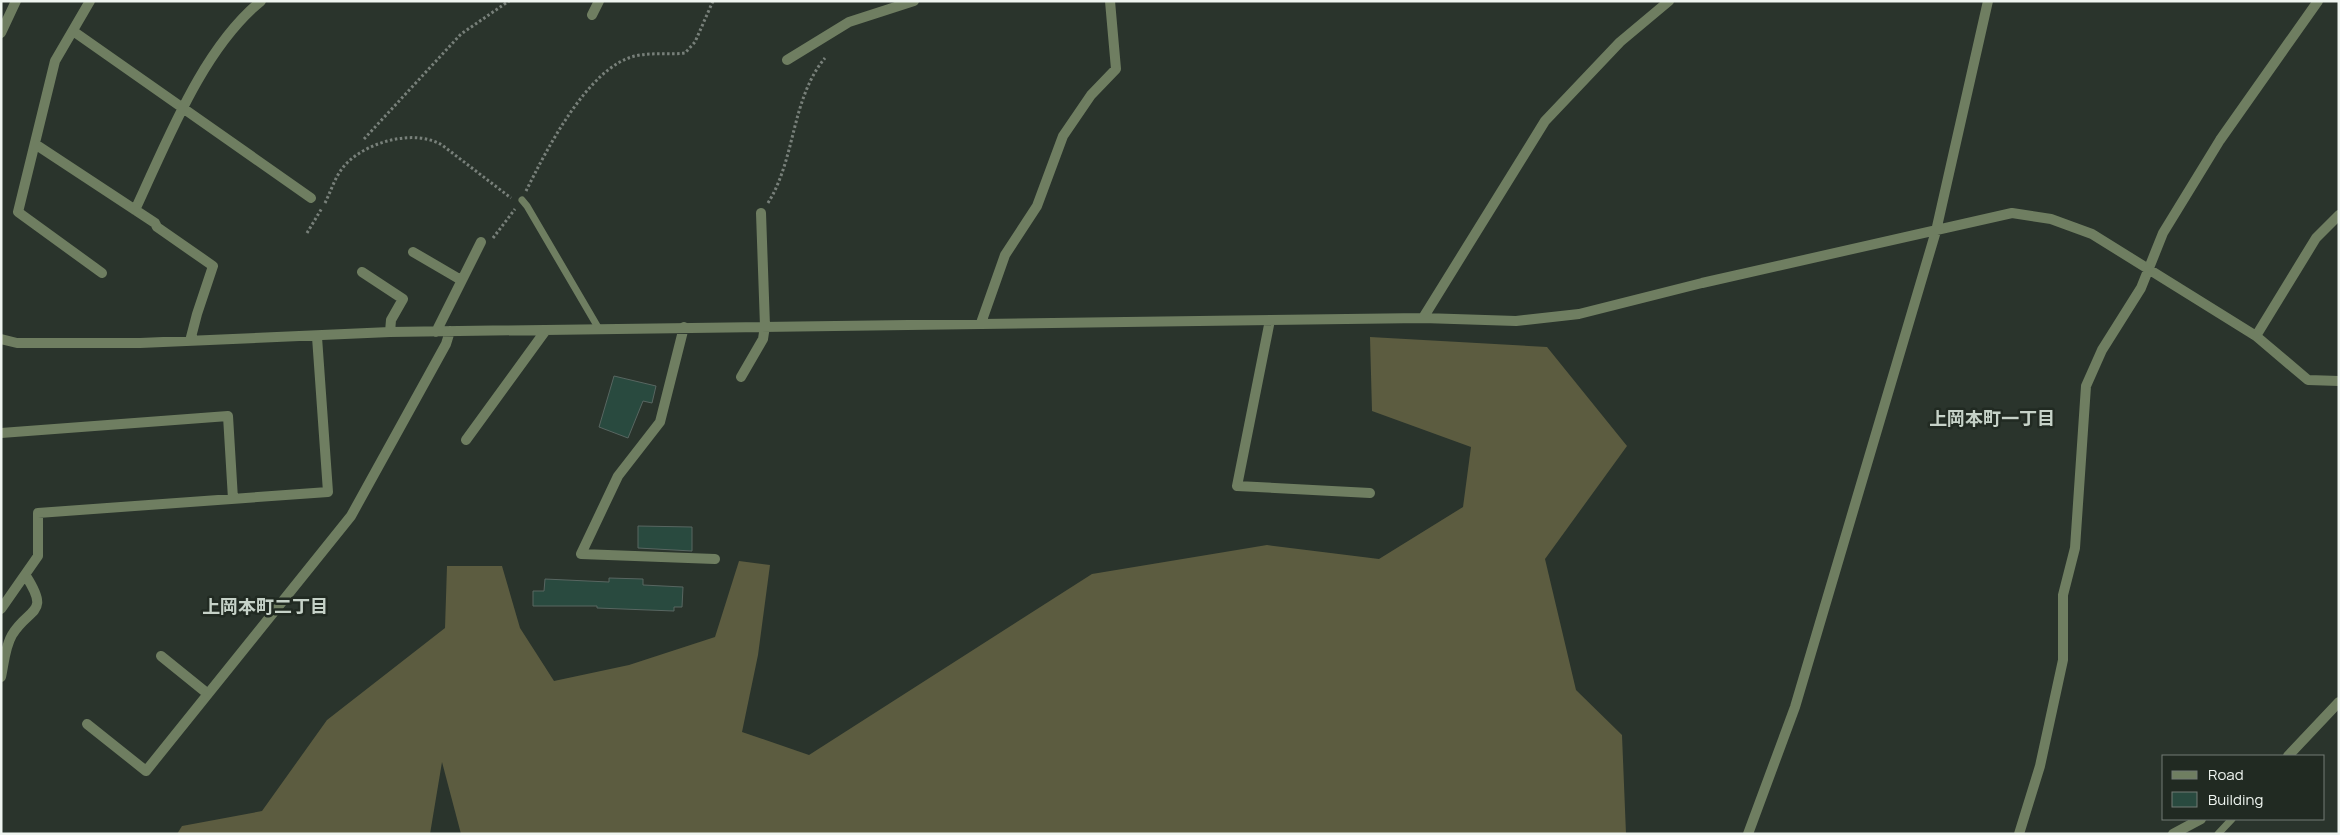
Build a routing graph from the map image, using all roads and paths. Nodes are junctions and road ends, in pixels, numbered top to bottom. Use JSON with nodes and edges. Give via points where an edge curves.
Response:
{"nodes":[{"id":1,"x":90,"y":1,"type":"edge"},
{"id":2,"x":261,"y":1,"type":"edge"},
{"id":3,"x":509,"y":1,"type":"edge"},
{"id":4,"x":599,"y":1,"type":"edge"},
{"id":5,"x":713,"y":1,"type":"edge"},
{"id":6,"x":914,"y":1,"type":"edge"},
{"id":7,"x":1110,"y":1,"type":"edge"},
{"id":8,"x":1669,"y":1,"type":"edge"},
{"id":9,"x":1988,"y":1,"type":"edge"},
{"id":10,"x":2318,"y":1,"type":"edge"},
{"id":11,"x":12,"y":4,"type":"edge"},
{"id":12,"x":592,"y":15,"type":"dead end"},
{"id":13,"x":73,"y":31,"type":"junction"},
{"id":14,"x":1,"y":33,"type":"edge"},
{"id":15,"x":825,"y":58,"type":"dead end"},
{"id":16,"x":787,"y":60,"type":"dead end"},
{"id":17,"x":183,"y":107,"type":"junction"},
{"id":18,"x":364,"y":139,"type":"dead end"},
{"id":19,"x":35,"y":144,"type":"junction"},
{"id":20,"x":311,"y":198,"type":"dead end"},
{"id":21,"x":522,"y":200,"type":"joint"},
{"id":22,"x":135,"y":210,"type":"junction"},
{"id":23,"x":761,"y":214,"type":"joint"},
{"id":24,"x":2339,"y":215,"type":"edge"},
{"id":25,"x":1936,"y":232,"type":"junction"},
{"id":26,"x":307,"y":233,"type":"dead end"},
{"id":27,"x":481,"y":242,"type":"joint"},
{"id":28,"x":413,"y":252,"type":"dead end"},
{"id":29,"x":2147,"y":270,"type":"junction"},
{"id":30,"x":362,"y":272,"type":"dead end"},
{"id":31,"x":102,"y":273,"type":"dead end"},
{"id":32,"x":461,"y":280,"type":"junction"},
{"id":33,"x":1424,"y":318,"type":"junction"},
{"id":34,"x":1270,"y":320,"type":"junction"},
{"id":35,"x":981,"y":323,"type":"junction"},
{"id":36,"x":765,"y":326,"type":"junction"},
{"id":37,"x":684,"y":328,"type":"junction"},
{"id":38,"x":599,"y":329,"type":"junction"},
{"id":39,"x":546,"y":330,"type":"junction"},
{"id":40,"x":450,"y":331,"type":"junction"},
{"id":41,"x":390,"y":332,"type":"junction"},
{"id":42,"x":436,"y":332,"type":"junction"},
{"id":43,"x":2256,"y":336,"type":"junction"},
{"id":44,"x":317,"y":337,"type":"junction"},
{"id":45,"x":1,"y":339,"type":"edge"},
{"id":46,"x":190,"y":341,"type":"junction"},
{"id":47,"x":741,"y":377,"type":"dead end"},
{"id":48,"x":2339,"y":382,"type":"edge"},
{"id":49,"x":1,"y":433,"type":"edge"},
{"id":50,"x":466,"y":440,"type":"dead end"},
{"id":51,"x":1370,"y":493,"type":"dead end"},
{"id":52,"x":233,"y":498,"type":"junction"},
{"id":53,"x":715,"y":559,"type":"dead end"},
{"id":54,"x":26,"y":576,"type":"junction"},
{"id":55,"x":1,"y":610,"type":"edge"},
{"id":56,"x":161,"y":656,"type":"dead end"},
{"id":57,"x":1,"y":677,"type":"edge"},
{"id":58,"x":208,"y":694,"type":"junction"},
{"id":59,"x":2339,"y":702,"type":"edge"},
{"id":60,"x":87,"y":724,"type":"dead end"},
{"id":61,"x":2289,"y":755,"type":"edge"},
{"id":62,"x":2199,"y":820,"type":"edge"},
{"id":63,"x":2231,"y":820,"type":"edge"},
{"id":64,"x":1748,"y":834,"type":"edge"},
{"id":65,"x":2019,"y":834,"type":"edge"},
{"id":66,"x":2173,"y":834,"type":"edge"},
{"id":67,"x":2218,"y":834,"type":"edge"}],
"edges":[{"from":1,"to":13,"type":"street"},
{"from":2,"to":17,"type":"street","via":[[224,41]]},
{"from":3,"to":18,"type":"path","via":[[461,34]]},
{"from":4,"to":12,"type":"street"},
{"from":5,"to":21,"type":"path","via":[[695,42],[686,53],[634,56],[606,72],[590,88],[551,139]]},
{"from":6,"to":16,"type":"street","via":[[849,22]]},
{"from":7,"to":35,"type":"street","via":[[1116,69],[1091,95],[1063,136],[1037,206],[1005,255]]},
{"from":8,"to":33,"type":"street","via":[[1620,42],[1544,121]]},
{"from":9,"to":25,"type":"street"},
{"from":10,"to":29,"type":"street","via":[[2220,140],[2163,233]]},
{"from":11,"to":14,"type":"street"},
{"from":13,"to":17,"type":"street"},
{"from":13,"to":19,"type":"street","via":[[56,61]]},
{"from":15,"to":23,"type":"path","via":[[809,82],[778,186]]},
{"from":17,"to":20,"type":"street"},
{"from":17,"to":22,"type":"street"},
{"from":19,"to":22,"type":"street"},
{"from":19,"to":31,"type":"street","via":[[18,212]]},
{"from":21,"to":38,"type":"lane"},
{"from":22,"to":46,"type":"street","via":[[213,266]]},
{"from":23,"to":36,"type":"street"},
{"from":24,"to":43,"type":"street","via":[[2316,238]]},
{"from":25,"to":29,"type":"street","via":[[2012,213],[2051,219],[2092,234]]},
{"from":25,"to":33,"type":"street","via":[[1702,283],[1579,314],[1516,321]]},
{"from":25,"to":64,"type":"street","via":[[1795,707]]},
{"from":26,"to":27,"type":"path","via":[[348,162],[364,150],[409,136],[421,136],[442,145],[510,196],[518,206],[488,244]]},
{"from":27,"to":32,"type":"street"},
{"from":28,"to":32,"type":"street"},
{"from":29,"to":43,"type":"street"},
{"from":29,"to":65,"type":"street","via":[[2141,288],[2102,350],[2086,386],[2075,548],[2063,594],[2063,660],[2040,766]]},
{"from":30,"to":41,"type":"street","via":[[403,298],[391,320]]},
{"from":32,"to":42,"type":"street"},
{"from":33,"to":34,"type":"street"},
{"from":34,"to":35,"type":"street"},
{"from":34,"to":51,"type":"street","via":[[1237,486]]},
{"from":35,"to":36,"type":"street"},
{"from":36,"to":37,"type":"street"},
{"from":36,"to":47,"type":"street","via":[[763,339]]},
{"from":37,"to":38,"type":"street"},
{"from":37,"to":53,"type":"street","via":[[660,422],[618,476],[580,554]]},
{"from":38,"to":39,"type":"street"},
{"from":39,"to":40,"type":"street"},
{"from":39,"to":50,"type":"street"},
{"from":40,"to":42,"type":"street"},
{"from":40,"to":58,"type":"street","via":[[446,344],[351,516]]},
{"from":41,"to":42,"type":"street"},
{"from":41,"to":44,"type":"street"},
{"from":43,"to":48,"type":"street","via":[[2308,380]]},
{"from":44,"to":46,"type":"street"},
{"from":44,"to":52,"type":"street","via":[[328,492]]},
{"from":45,"to":46,"type":"street","via":[[17,343]]},
{"from":49,"to":52,"type":"street","via":[[228,416]]},
{"from":52,"to":54,"type":"street","via":[[38,513],[38,556]]},
{"from":54,"to":55,"type":"street"},
{"from":54,"to":57,"type":"street","via":[[37,598],[37,606],[11,638]]},
{"from":56,"to":58,"type":"street"},
{"from":58,"to":60,"type":"street","via":[[146,772]]},
{"from":59,"to":61,"type":"street"},
{"from":62,"to":66,"type":"street"},
{"from":63,"to":67,"type":"lane"}]}
